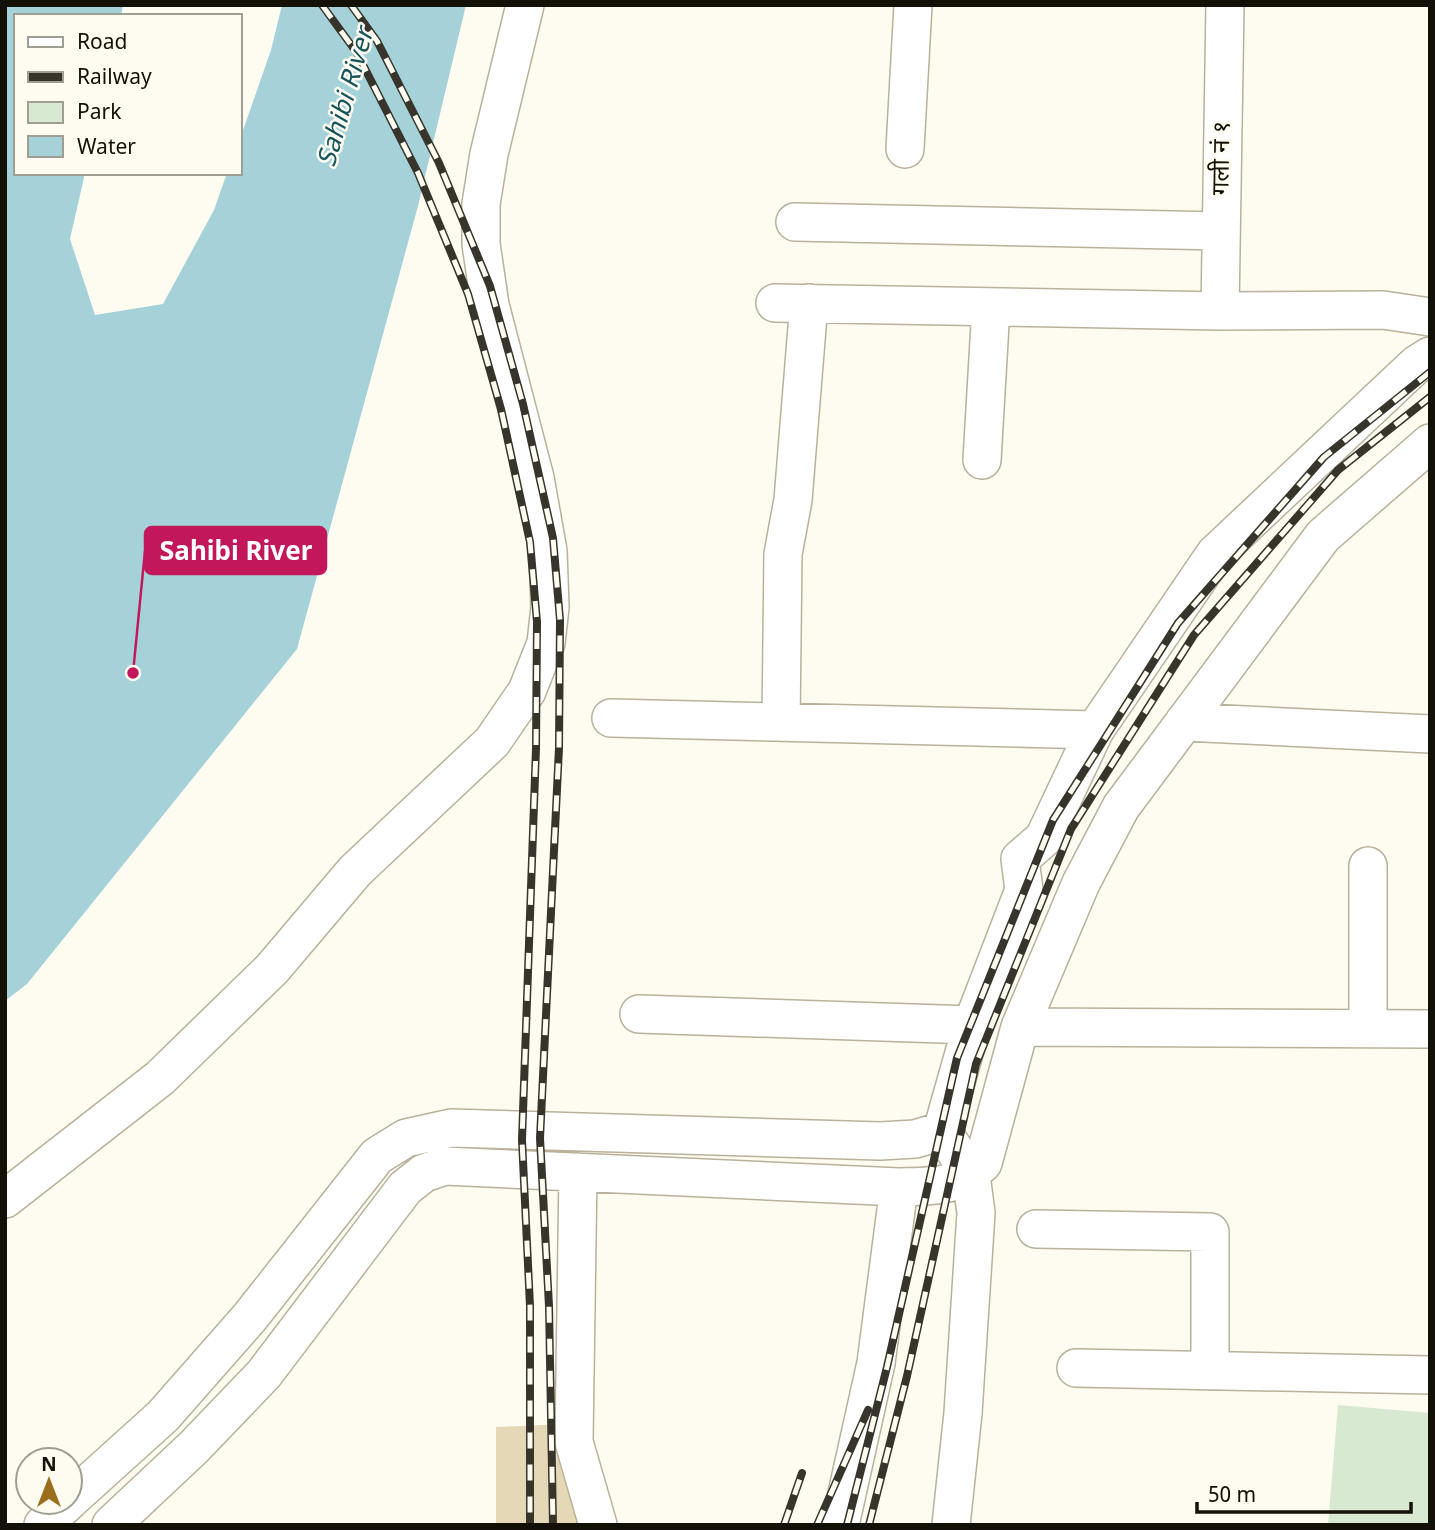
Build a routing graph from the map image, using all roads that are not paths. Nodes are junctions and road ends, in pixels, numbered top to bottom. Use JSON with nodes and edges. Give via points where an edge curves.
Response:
{"nodes":[{"id":1,"x":525,"y":5,"type":"edge"},
{"id":2,"x":913,"y":5,"type":"edge"},
{"id":3,"x":1225,"y":5,"type":"edge"},
{"id":4,"x":905,"y":149,"type":"dead end"},
{"id":5,"x":795,"y":222,"type":"dead end"},
{"id":6,"x":1221,"y":231,"type":"junction"},
{"id":7,"x":991,"y":307,"type":"junction"},
{"id":8,"x":1220,"y":311,"type":"junction"},
{"id":9,"x":1430,"y":317,"type":"edge"},
{"id":10,"x":1430,"y":356,"type":"edge"},
{"id":11,"x":1430,"y":443,"type":"edge"},
{"id":12,"x":982,"y":460,"type":"dead end"},
{"id":13,"x":611,"y":718,"type":"dead end"},
{"id":14,"x":781,"y":722,"type":"junction"},
{"id":15,"x":1184,"y":722,"type":"junction"},
{"id":16,"x":1095,"y":730,"type":"junction"},
{"id":17,"x":1430,"y":734,"type":"edge"},
{"id":18,"x":1368,"y":866,"type":"dead end"},
{"id":19,"x":639,"y":1014,"type":"dead end"},
{"id":20,"x":972,"y":1025,"type":"junction"},
{"id":21,"x":1020,"y":1027,"type":"junction"},
{"id":22,"x":1368,"y":1028,"type":"junction"},
{"id":23,"x":1430,"y":1029,"type":"edge"},
{"id":24,"x":942,"y":1131,"type":"junction"},
{"id":25,"x":660,"y":1133,"type":"junction"},
{"id":26,"x":578,"y":1172,"type":"junction"},
{"id":27,"x":971,"y":1175,"type":"junction"},
{"id":28,"x":658,"y":1177,"type":"junction"},
{"id":29,"x":899,"y":1187,"type":"junction"},
{"id":30,"x":5,"y":1199,"type":"edge"},
{"id":31,"x":1036,"y":1229,"type":"dead end"},
{"id":32,"x":1076,"y":1368,"type":"dead end"},
{"id":33,"x":1210,"y":1371,"type":"junction"},
{"id":34,"x":1430,"y":1375,"type":"edge"},
{"id":35,"x":84,"y":1487,"type":"edge"},
{"id":36,"x":111,"y":1525,"type":"edge"},
{"id":37,"x":598,"y":1525,"type":"edge"},
{"id":38,"x":840,"y":1525,"type":"edge"},
{"id":39,"x":951,"y":1525,"type":"edge"}],
"edges":[{"from":1,"to":30,"type":"street","via":[[489,154],[481,204],[481,244],[490,305],[535,478],[548,551],[546,643],[527,691],[492,742],[355,871],[272,969],[169,1069]]},
{"from":2,"to":4,"type":"street"},
{"from":3,"to":6,"type":"street","name":"गली नं १"},
{"from":5,"to":6,"type":"street"},
{"from":6,"to":8,"type":"street","name":"गली नं १"},
{"from":7,"to":8,"type":"street"},
{"from":7,"to":12,"type":"street"},
{"from":7,"to":14,"type":"street","via":[[792,303],[793,500],[783,554]]},
{"from":8,"to":9,"type":"street","via":[[1383,310]]},
{"from":10,"to":16,"type":"street","via":[[1215,554]]},
{"from":11,"to":15,"type":"street","via":[[1323,536]]},
{"from":13,"to":14,"type":"street"},
{"from":14,"to":16,"type":"street"},
{"from":15,"to":17,"type":"street"},
{"from":15,"to":21,"type":"street","via":[[1121,807],[1081,883]]},
{"from":16,"to":20,"type":"street","via":[[1044,838],[1020,859],[1024,890]]},
{"from":18,"to":22,"type":"street"},
{"from":19,"to":20,"type":"street"},
{"from":20,"to":24,"type":"street"},
{"from":21,"to":22,"type":"street"},
{"from":21,"to":27,"type":"street","via":[[983,1163]]},
{"from":22,"to":23,"type":"street"},
{"from":24,"to":25,"type":"street","via":[[915,1139],[880,1141]]},
{"from":24,"to":27,"type":"street"},
{"from":25,"to":28,"type":"street"},
{"from":25,"to":35,"type":"street","via":[[452,1128],[396,1144],[377,1156],[250,1317],[163,1416]]},
{"from":26,"to":28,"type":"street"},
{"from":26,"to":36,"type":"street","via":[[445,1166],[424,1173],[405,1188],[264,1374]]},
{"from":26,"to":37,"type":"street","via":[[574,1442]]},
{"from":27,"to":29,"type":"street","via":[[943,1186]]},
{"from":27,"to":39,"type":"street","via":[[976,1213]]},
{"from":28,"to":29,"type":"street"},
{"from":29,"to":38,"type":"street","via":[[876,1363]]},
{"from":31,"to":33,"type":"street","via":[[1210,1232]]},
{"from":32,"to":33,"type":"street"},
{"from":33,"to":34,"type":"street"}]}
